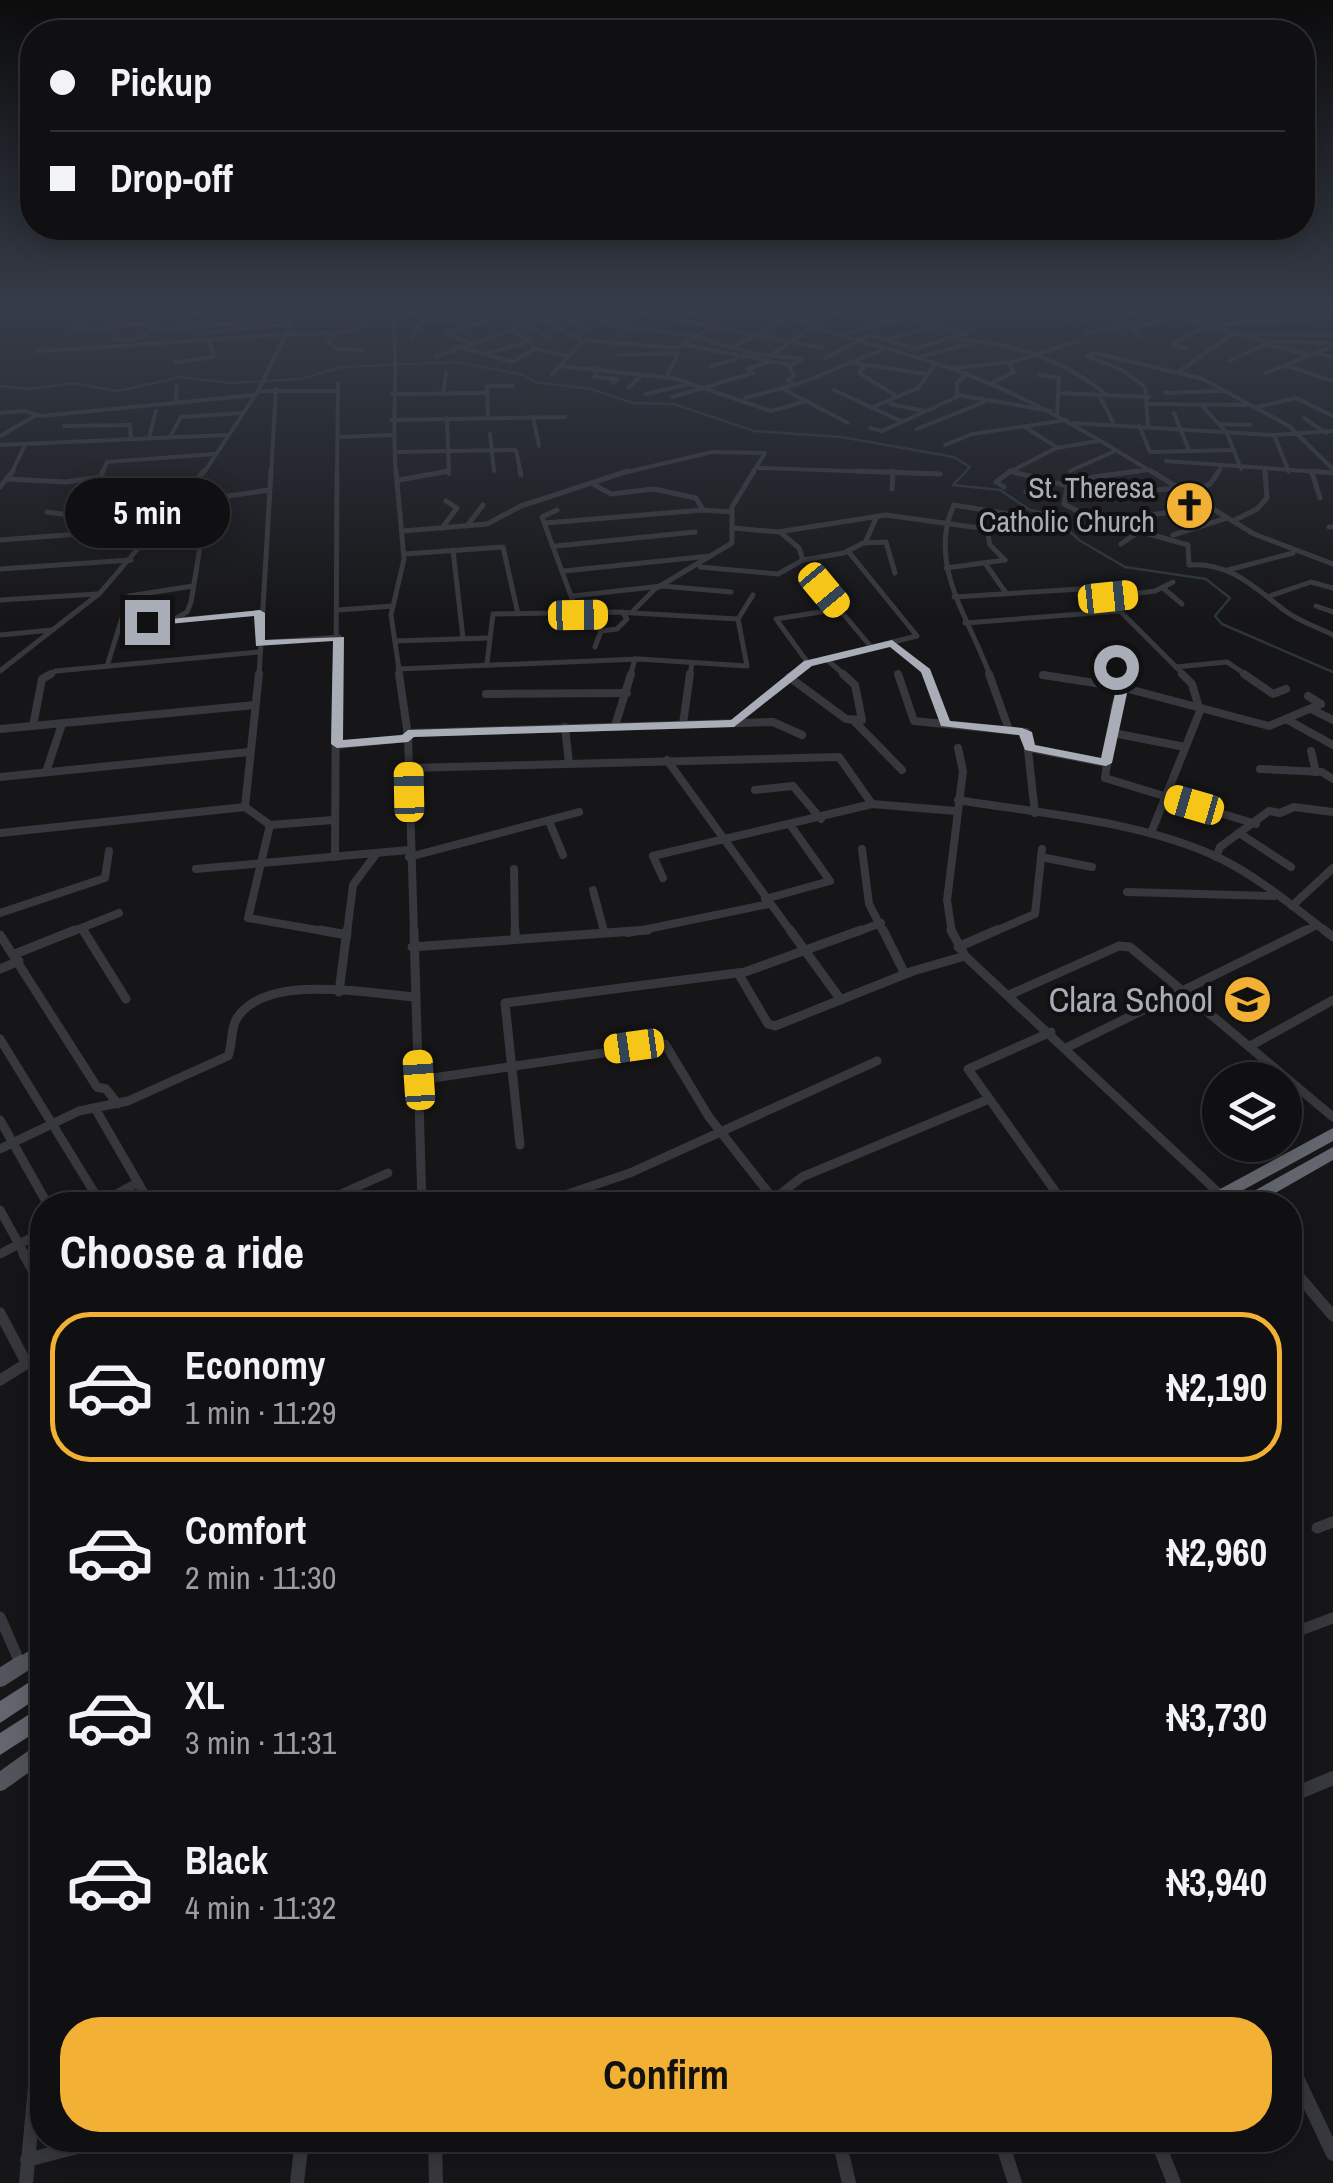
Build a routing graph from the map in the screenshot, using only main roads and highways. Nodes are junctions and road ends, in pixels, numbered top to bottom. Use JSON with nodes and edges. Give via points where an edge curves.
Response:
{"nodes":[{"id":1,"x":1333,"y":1134,"type":"edge"},
{"id":2,"x":1333,"y":1152,"type":"edge"},
{"id":3,"x":1227,"y":1192,"type":"edge"},
{"id":4,"x":1264,"y":1192,"type":"edge"},
{"id":5,"x":30,"y":1659,"type":"edge"},
{"id":6,"x":0,"y":1678,"type":"edge"},
{"id":7,"x":30,"y":1692,"type":"edge"},
{"id":8,"x":0,"y":1712,"type":"edge"},
{"id":9,"x":30,"y":1724,"type":"edge"},
{"id":10,"x":0,"y":1745,"type":"edge"},
{"id":11,"x":30,"y":1761,"type":"edge"},
{"id":12,"x":0,"y":1782,"type":"edge"}],
"edges":[{"from":1,"to":3,"type":"highway"},
{"from":2,"to":4,"type":"highway"},
{"from":5,"to":6,"type":"main road"},
{"from":7,"to":8,"type":"highway"},
{"from":9,"to":10,"type":"highway"},
{"from":11,"to":12,"type":"main road"}]}
